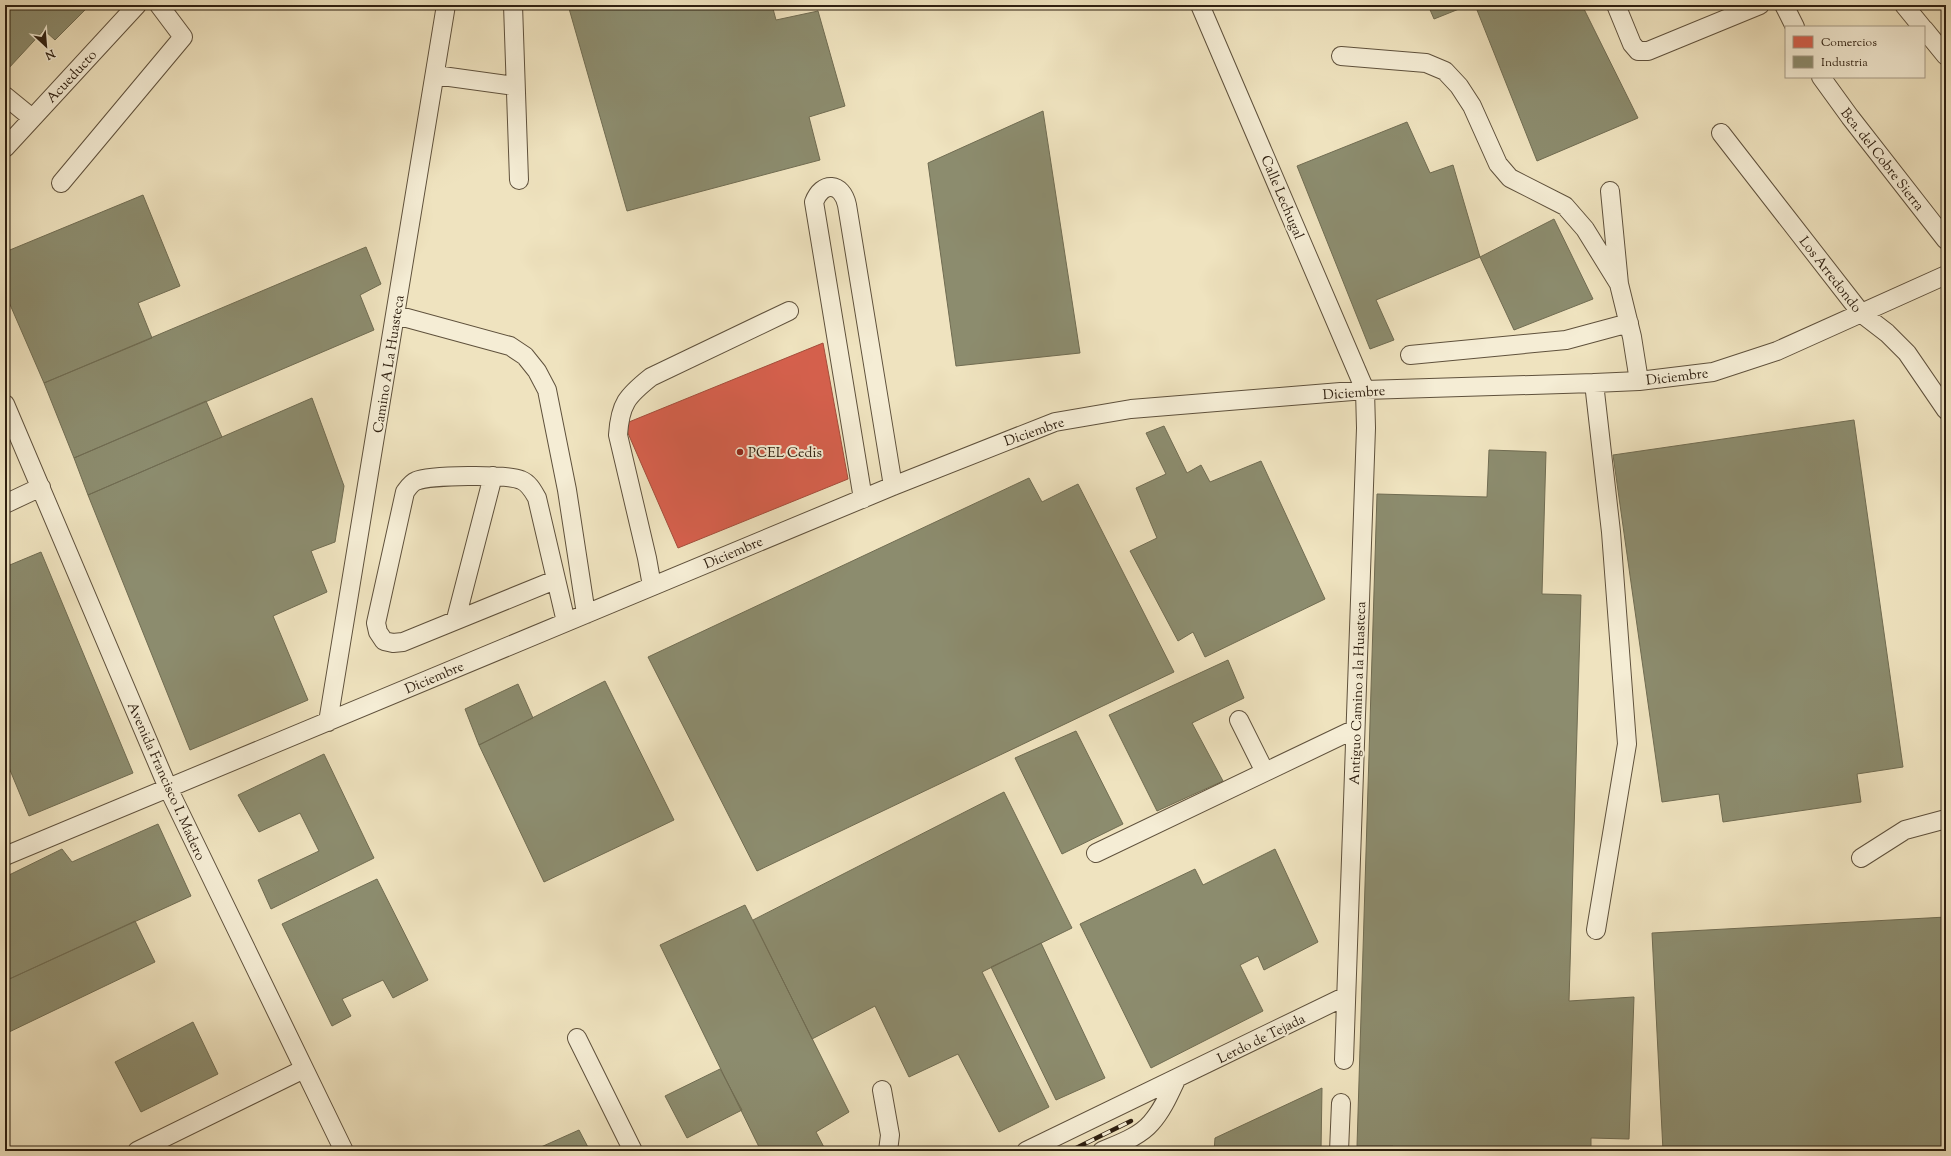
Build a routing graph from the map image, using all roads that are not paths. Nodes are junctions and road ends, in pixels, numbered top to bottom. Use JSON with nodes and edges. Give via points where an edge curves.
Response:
{"nodes":[{"id":1,"x":137,"y":5,"type":"edge"},
{"id":2,"x":159,"y":5,"type":"edge"},
{"id":3,"x":446,"y":5,"type":"edge"},
{"id":4,"x":513,"y":5,"type":"edge"},
{"id":5,"x":1200,"y":5,"type":"edge"},
{"id":6,"x":1616,"y":5,"type":"edge"},
{"id":7,"x":1760,"y":5,"type":"edge"},
{"id":8,"x":1784,"y":5,"type":"edge"},
{"id":9,"x":1904,"y":5,"type":"edge"},
{"id":10,"x":1794,"y":26,"type":"edge"},
{"id":11,"x":1921,"y":26,"type":"edge"},
{"id":12,"x":1925,"y":30,"type":"edge"},
{"id":13,"x":1942,"y":46,"type":"edge"},
{"id":14,"x":1341,"y":56,"type":"dead end"},
{"id":15,"x":435,"y":75,"type":"junction"},
{"id":16,"x":1822,"y":78,"type":"edge"},
{"id":17,"x":515,"y":86,"type":"junction"},
{"id":18,"x":5,"y":96,"type":"edge"},
{"id":19,"x":32,"y":118,"type":"junction"},
{"id":20,"x":1721,"y":133,"type":"dead end"},
{"id":21,"x":5,"y":148,"type":"edge"},
{"id":22,"x":519,"y":180,"type":"dead end"},
{"id":23,"x":60,"y":183,"type":"dead end"},
{"id":24,"x":1610,"y":191,"type":"dead end"},
{"id":25,"x":1946,"y":240,"type":"edge"},
{"id":26,"x":1946,"y":275,"type":"edge"},
{"id":27,"x":1619,"y":284,"type":"junction"},
{"id":28,"x":789,"y":311,"type":"dead end"},
{"id":29,"x":1861,"y":313,"type":"junction"},
{"id":30,"x":396,"y":315,"type":"junction"},
{"id":31,"x":1629,"y":323,"type":"junction"},
{"id":32,"x":1410,"y":355,"type":"dead end"},
{"id":33,"x":1639,"y":381,"type":"junction"},
{"id":34,"x":1594,"y":383,"type":"junction"},
{"id":35,"x":1365,"y":390,"type":"junction"},
{"id":36,"x":1944,"y":403,"type":"edge"},
{"id":37,"x":5,"y":404,"type":"edge"},
{"id":38,"x":493,"y":476,"type":"junction"},
{"id":39,"x":893,"y":486,"type":"junction"},
{"id":40,"x":41,"y":487,"type":"junction"},
{"id":41,"x":863,"y":499,"type":"junction"},
{"id":42,"x":5,"y":503,"type":"edge"},
{"id":43,"x":555,"y":580,"type":"junction"},
{"id":44,"x":652,"y":586,"type":"junction"},
{"id":45,"x":586,"y":614,"type":"junction"},
{"id":46,"x":456,"y":620,"type":"junction"},
{"id":47,"x":566,"y":622,"type":"junction"},
{"id":48,"x":1239,"y":720,"type":"dead end"},
{"id":49,"x":328,"y":722,"type":"junction"},
{"id":50,"x":1355,"y":728,"type":"junction"},
{"id":51,"x":1265,"y":772,"type":"junction"},
{"id":52,"x":168,"y":788,"type":"junction"},
{"id":53,"x":1946,"y":819,"type":"edge"},
{"id":54,"x":1096,"y":853,"type":"dead end"},
{"id":55,"x":5,"y":856,"type":"edge"},
{"id":56,"x":1860,"y":858,"type":"dead end"},
{"id":57,"x":1596,"y":930,"type":"dead end"},
{"id":58,"x":1346,"y":996,"type":"junction"},
{"id":59,"x":577,"y":1038,"type":"dead end"},
{"id":60,"x":1344,"y":1060,"type":"dead end"},
{"id":61,"x":304,"y":1069,"type":"junction"},
{"id":62,"x":1176,"y":1080,"type":"junction"},
{"id":63,"x":882,"y":1090,"type":"dead end"},
{"id":64,"x":1341,"y":1103,"type":"dead end"},
{"id":65,"x":1036,"y":1149,"type":"edge"},
{"id":66,"x":137,"y":1151,"type":"edge"},
{"id":67,"x":344,"y":1151,"type":"edge"},
{"id":68,"x":633,"y":1151,"type":"edge"},
{"id":69,"x":888,"y":1151,"type":"edge"},
{"id":70,"x":1102,"y":1151,"type":"edge"},
{"id":71,"x":1339,"y":1151,"type":"edge"}],
"edges":[{"from":1,"to":19,"type":"street","name":"Acueducto"},
{"from":2,"to":23,"type":"street","via":[[183,37]]},
{"from":3,"to":15,"type":"street","name":"Camino A La Huasteca"},
{"from":4,"to":17,"type":"street"},
{"from":5,"to":35,"type":"street","name":"Calle Lechugal"},
{"from":6,"to":7,"type":"street","via":[[1632,44],[1638,51],[1648,51]]},
{"from":8,"to":10,"type":"street"},
{"from":9,"to":11,"type":"street"},
{"from":12,"to":13,"type":"street"},
{"from":14,"to":27,"type":"street","via":[[1426,63],[1445,72],[1459,86],[1472,106],[1498,164],[1510,178],[1565,206],[1585,228]]},
{"from":15,"to":17,"type":"street"},
{"from":15,"to":30,"type":"street","name":"Camino A La Huasteca"},
{"from":16,"to":25,"type":"street","name":"Bca. del Cobre Sierra"},
{"from":17,"to":22,"type":"street"},
{"from":18,"to":19,"type":"street"},
{"from":19,"to":21,"type":"street","name":"Acueducto"},
{"from":20,"to":29,"type":"street","name":"Los Arredondo"},
{"from":24,"to":27,"type":"street"},
{"from":26,"to":29,"type":"street","name":"Diciembre"},
{"from":27,"to":31,"type":"street"},
{"from":28,"to":44,"type":"street","via":[[651,377],[632,392],[619,415],[618,435]]},
{"from":29,"to":33,"type":"street","name":"Diciembre","via":[[1746,363],[1713,372]]},
{"from":29,"to":36,"type":"street","name":"Los Arredondo","via":[[1907,353]]},
{"from":30,"to":45,"type":"street","via":[[510,346],[525,356],[537,371],[547,390],[567,490]]},
{"from":30,"to":49,"type":"street","name":"Camino A La Huasteca"},
{"from":31,"to":32,"type":"street","via":[[1566,340]]},
{"from":31,"to":33,"type":"street"},
{"from":33,"to":34,"type":"street","name":"Diciembre"},
{"from":34,"to":35,"type":"street","name":"Diciembre"},
{"from":34,"to":57,"type":"street","via":[[1611,532],[1627,744]]},
{"from":35,"to":39,"type":"street","name":"Diciembre","via":[[1131,409],[1055,422]]},
{"from":35,"to":50,"type":"street","name":"Antiguo Camino a la Huasteca","via":[[1366,428]]},
{"from":37,"to":40,"type":"street","name":"Avenida Francisco I. Madero"},
{"from":38,"to":43,"type":"street","via":[[522,480],[532,488],[537,498]]},
{"from":38,"to":46,"type":"street"},
{"from":38,"to":46,"type":"street","via":[[426,479],[416,481],[405,492],[376,623],[378,632],[384,641],[403,642]]},
{"from":39,"to":41,"type":"street","name":"Diciembre"},
{"from":39,"to":41,"type":"street","via":[[846,197],[838,187],[831,187],[817,195],[814,202]]},
{"from":40,"to":42,"type":"street"},
{"from":40,"to":52,"type":"street","name":"Avenida Francisco I. Madero"},
{"from":41,"to":44,"type":"street","name":"Diciembre"},
{"from":43,"to":46,"type":"street"},
{"from":43,"to":47,"type":"street"},
{"from":44,"to":45,"type":"street","name":"Diciembre"},
{"from":45,"to":47,"type":"street","name":"Diciembre"},
{"from":47,"to":49,"type":"street","name":"Diciembre"},
{"from":48,"to":51,"type":"street"},
{"from":49,"to":52,"type":"street","name":"Diciembre"},
{"from":50,"to":51,"type":"street"},
{"from":50,"to":58,"type":"street","name":"Antiguo Camino a la Huasteca"},
{"from":51,"to":54,"type":"street"},
{"from":52,"to":55,"type":"street","name":"Diciembre"},
{"from":52,"to":61,"type":"street","name":"Avenida Francisco I. Madero"},
{"from":53,"to":56,"type":"street","via":[[1905,830]]},
{"from":58,"to":60,"type":"street","name":"Antiguo Camino a la Huasteca"},
{"from":58,"to":62,"type":"street","name":"Lerdo de Tejada"},
{"from":59,"to":68,"type":"street"},
{"from":61,"to":66,"type":"street"},
{"from":61,"to":67,"type":"street","name":"Avenida Francisco I. Madero"},
{"from":62,"to":65,"type":"street","name":"Lerdo de Tejada"},
{"from":62,"to":70,"type":"street","via":[[1164,1105],[1150,1124],[1133,1136]]},
{"from":63,"to":69,"type":"street","via":[[890,1135]]},
{"from":64,"to":71,"type":"street"}]}
